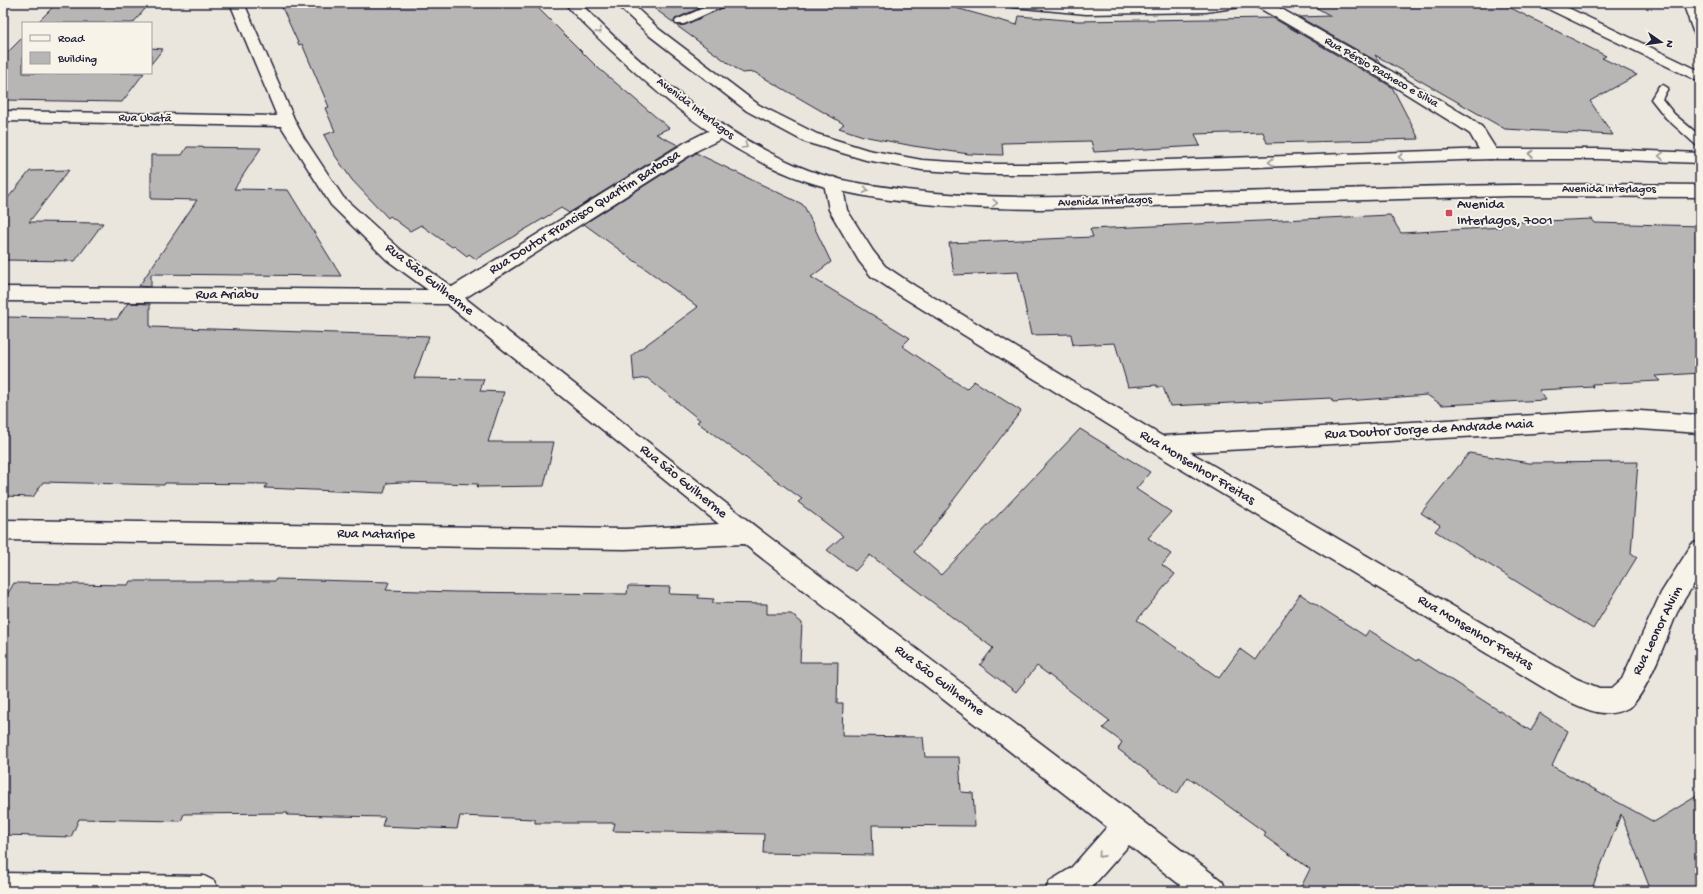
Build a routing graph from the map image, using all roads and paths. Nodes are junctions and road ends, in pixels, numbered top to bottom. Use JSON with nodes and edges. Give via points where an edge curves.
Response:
{"nodes":[{"id":1,"x":237,"y":3,"type":"edge"},
{"id":2,"x":572,"y":3,"type":"edge"},
{"id":3,"x":622,"y":3,"type":"edge"},
{"id":4,"x":723,"y":3,"type":"edge"},
{"id":5,"x":1013,"y":3,"type":"edge"},
{"id":6,"x":1249,"y":3,"type":"edge"},
{"id":7,"x":1260,"y":3,"type":"edge"},
{"id":8,"x":1547,"y":3,"type":"edge"},
{"id":9,"x":1690,"y":3,"type":"edge"},
{"id":10,"x":680,"y":22,"type":"dead end"},
{"id":11,"x":1700,"y":31,"type":"edge"},
{"id":12,"x":1700,"y":77,"type":"edge"},
{"id":13,"x":1663,"y":88,"type":"dead end"},
{"id":14,"x":3,"y":116,"type":"edge"},
{"id":15,"x":287,"y":121,"type":"junction"},
{"id":16,"x":721,"y":132,"type":"junction"},
{"id":17,"x":1700,"y":142,"type":"edge"},
{"id":18,"x":1490,"y":154,"type":"junction"},
{"id":19,"x":1700,"y":158,"type":"edge"},
{"id":20,"x":833,"y":183,"type":"junction"},
{"id":21,"x":1700,"y":191,"type":"edge"},
{"id":22,"x":3,"y":294,"type":"edge"},
{"id":23,"x":451,"y":297,"type":"junction"},
{"id":24,"x":1700,"y":424,"type":"edge"},
{"id":25,"x":1159,"y":445,"type":"junction"},
{"id":26,"x":3,"y":530,"type":"edge"},
{"id":27,"x":748,"y":534,"type":"junction"},
{"id":28,"x":1700,"y":551,"type":"edge"},
{"id":29,"x":1609,"y":702,"type":"joint"},
{"id":30,"x":1127,"y":826,"type":"junction"},
{"id":31,"x":3,"y":888,"type":"edge"},
{"id":32,"x":204,"y":891,"type":"edge"},
{"id":33,"x":1060,"y":891,"type":"edge"},
{"id":34,"x":1212,"y":891,"type":"edge"}],
"edges":[{"from":1,"to":15,"type":"street","name":"Rua São Guilherme"},
{"from":2,"to":16,"type":"street","name":"Avenida Interlagos","one_way":true,"via":[[609,41]]},
{"from":18,"to":3,"type":"street","one_way":true,"via":[[1049,169],[984,169],[922,165],[866,155],[811,138],[753,108],[654,33]]},
{"from":4,"to":10,"type":"lane"},
{"from":5,"to":6,"type":"street","via":[[1086,10],[1206,8]]},
{"from":7,"to":18,"type":"street","name":"Rua Pérsio Pacheco e Silva","via":[[1464,122],[1476,131]]},
{"from":8,"to":12,"type":"street"},
{"from":9,"to":11,"type":"street"},
{"from":13,"to":17,"type":"lane","via":[[1656,99],[1670,116]]},
{"from":14,"to":15,"type":"street","name":"Rua Ubatã"},
{"from":15,"to":23,"type":"street","name":"Rua São Guilherme","via":[[337,201],[394,255]]},
{"from":16,"to":20,"type":"street","name":"Avenida Interlagos","one_way":true,"via":[[762,156],[803,174]]},
{"from":16,"to":23,"type":"street","name":"Rua Doutor Francisco Quartim Barbosa","via":[[692,146]]},
{"from":19,"to":18,"type":"street","one_way":true,"via":[[1599,154]]},
{"from":20,"to":21,"type":"street","name":"Avenida Interlagos","one_way":true,"via":[[908,196],[993,204],[1614,188]]},
{"from":20,"to":25,"type":"street","name":"Rua Monsenhor Freitas","via":[[838,210],[878,271]]},
{"from":22,"to":23,"type":"street","name":"Rua Ariabu"},
{"from":23,"to":27,"type":"street","name":"Rua São Guilherme"},
{"from":24,"to":25,"type":"street","name":"Rua Doutor Jorge de Andrade Maia","via":[[1625,419]]},
{"from":25,"to":29,"type":"street","name":"Rua Monsenhor Freitas","via":[[1568,688],[1592,699]]},
{"from":26,"to":27,"type":"street","name":"Rua Mataripe","via":[[625,539]]},
{"from":27,"to":30,"type":"street","name":"Rua São Guilherme"},
{"from":28,"to":29,"type":"street","name":"Rua Leonor Alvim","via":[[1670,601],[1631,688],[1620,699]]},
{"from":30,"to":33,"type":"street","one_way":true,"via":[[1081,878]]},
{"from":30,"to":34,"type":"street","name":"Rua São Guilherme"},
{"from":31,"to":32,"type":"street"}]}
